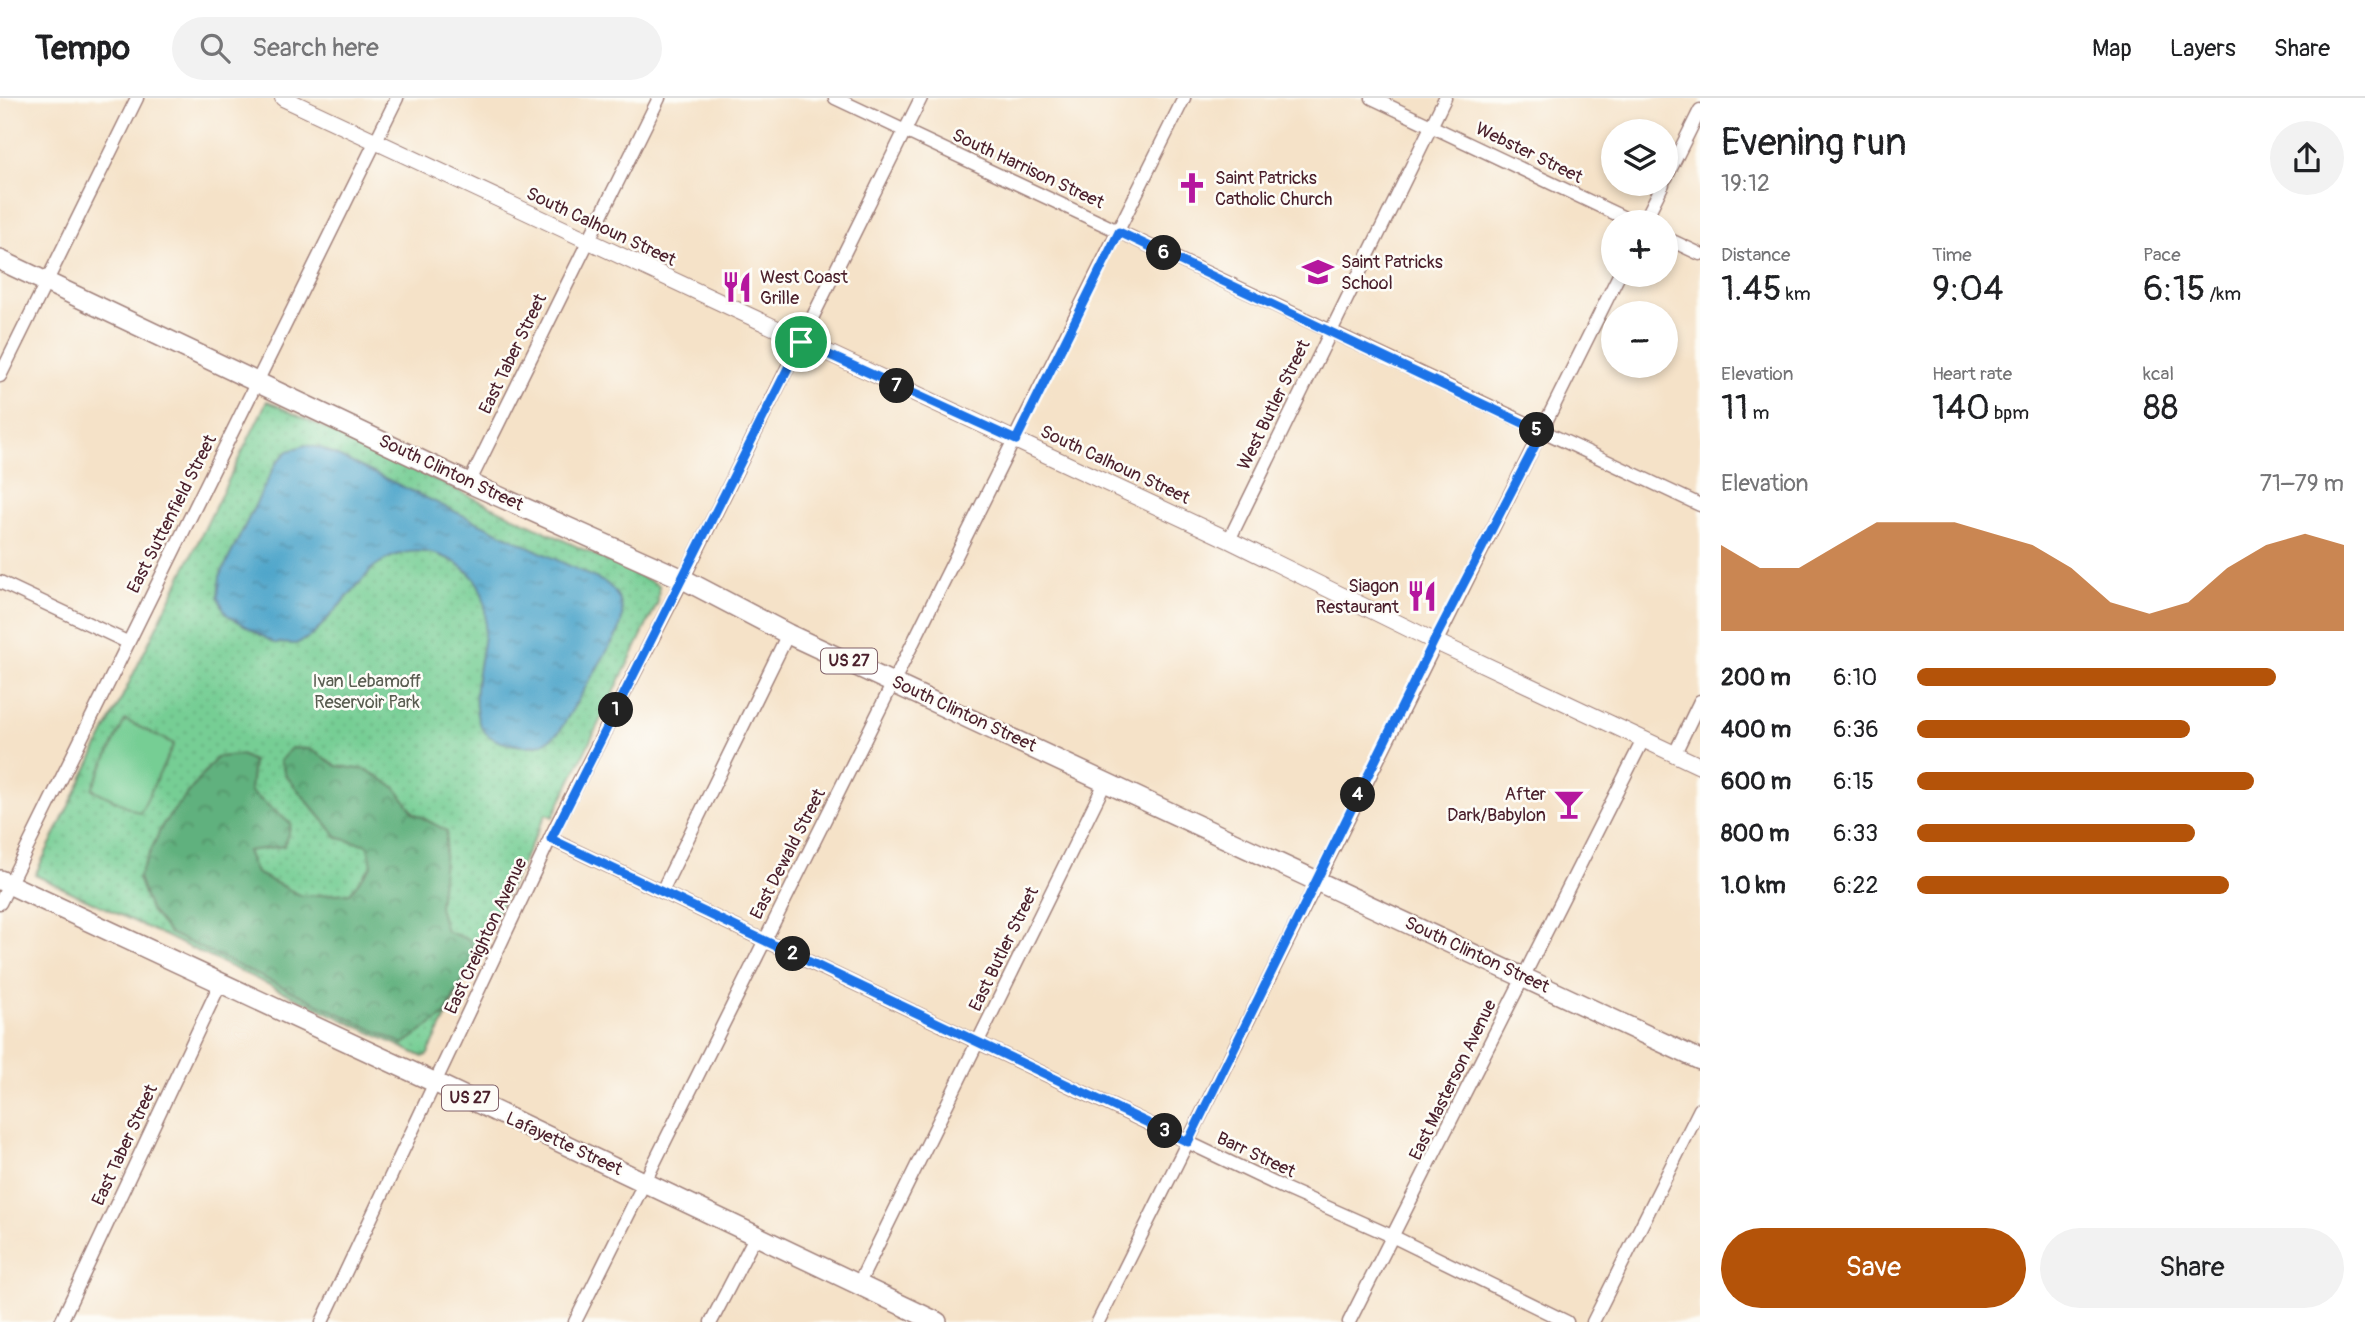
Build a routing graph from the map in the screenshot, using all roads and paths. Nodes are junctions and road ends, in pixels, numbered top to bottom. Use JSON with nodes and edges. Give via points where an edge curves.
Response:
{"nodes":[{"id":1,"x":137,"y":98,"type":"edge"},
{"id":2,"x":283,"y":98,"type":"edge"},
{"id":3,"x":397,"y":98,"type":"edge"},
{"id":4,"x":659,"y":98,"type":"edge"},
{"id":5,"x":835,"y":98,"type":"edge"},
{"id":6,"x":921,"y":98,"type":"edge"},
{"id":7,"x":1184,"y":98,"type":"edge"},
{"id":8,"x":1372,"y":98,"type":"edge"},
{"id":9,"x":1445,"y":98,"type":"edge"},
{"id":10,"x":1700,"y":110,"type":"edge"},
{"id":11,"x":1431,"y":125,"type":"junction"},
{"id":12,"x":905,"y":131,"type":"junction"},
{"id":13,"x":376,"y":141,"type":"junction"},
{"id":14,"x":1678,"y":154,"type":"edge"},
{"id":15,"x":1608,"y":210,"type":"edge"},
{"id":16,"x":1119,"y":232,"type":"junction"},
{"id":17,"x":588,"y":242,"type":"junction"},
{"id":18,"x":1678,"y":244,"type":"edge"},
{"id":19,"x":1700,"y":254,"type":"edge"},
{"id":20,"x":0,"y":260,"type":"edge"},
{"id":21,"x":46,"y":282,"type":"junction"},
{"id":22,"x":1613,"y":287,"type":"edge"},
{"id":23,"x":1330,"y":332,"type":"junction"},
{"id":24,"x":801,"y":342,"type":"junction"},
{"id":25,"x":0,"y":376,"type":"edge"},
{"id":26,"x":257,"y":381,"type":"junction"},
{"id":27,"x":1542,"y":432,"type":"junction"},
{"id":28,"x":1016,"y":440,"type":"junction"},
{"id":29,"x":469,"y":483,"type":"junction"},
{"id":30,"x":1700,"y":505,"type":"edge"},
{"id":31,"x":1229,"y":540,"type":"junction"},
{"id":32,"x":683,"y":579,"type":"junction"},
{"id":33,"x":0,"y":582,"type":"edge"},
{"id":34,"x":788,"y":634,"type":"junction"},
{"id":35,"x":1434,"y":641,"type":"junction"},
{"id":36,"x":127,"y":642,"type":"junction"},
{"id":37,"x":895,"y":682,"type":"junction"},
{"id":38,"x":1700,"y":701,"type":"edge"},
{"id":39,"x":1643,"y":740,"type":"junction"},
{"id":40,"x":1674,"y":754,"type":"junction"},
{"id":41,"x":1700,"y":766,"type":"edge"},
{"id":42,"x":1106,"y":781,"type":"junction"},
{"id":43,"x":551,"y":839,"type":"junction"},
{"id":44,"x":1317,"y":878,"type":"junction"},
{"id":45,"x":4,"y":882,"type":"edge"},
{"id":46,"x":662,"y":891,"type":"junction"},
{"id":47,"x":0,"y":902,"type":"edge"},
{"id":48,"x":764,"y":940,"type":"junction"},
{"id":49,"x":1523,"y":976,"type":"junction"},
{"id":50,"x":220,"y":984,"type":"junction"},
{"id":51,"x":978,"y":1042,"type":"junction"},
{"id":52,"x":1700,"y":1059,"type":"edge"},
{"id":53,"x":436,"y":1083,"type":"junction"},
{"id":54,"x":1700,"y":1109,"type":"edge"},
{"id":55,"x":1188,"y":1142,"type":"junction"},
{"id":56,"x":646,"y":1183,"type":"junction"},
{"id":57,"x":755,"y":1237,"type":"junction"},
{"id":58,"x":1394,"y":1237,"type":"junction"},
{"id":59,"x":859,"y":1283,"type":"junction"},
{"id":60,"x":61,"y":1322,"type":"edge"},
{"id":61,"x":322,"y":1322,"type":"edge"},
{"id":62,"x":575,"y":1322,"type":"edge"},
{"id":63,"x":711,"y":1322,"type":"edge"},
{"id":64,"x":937,"y":1322,"type":"edge"},
{"id":65,"x":1098,"y":1322,"type":"edge"},
{"id":66,"x":1349,"y":1322,"type":"edge"},
{"id":67,"x":1567,"y":1322,"type":"edge"},
{"id":68,"x":1593,"y":1322,"type":"edge"}],
"edges":[{"from":1,"to":21,"type":"street"},
{"from":2,"to":13,"type":"street","name":"South Calhoun Street"},
{"from":3,"to":13,"type":"street","name":"East Suttenfield Street"},
{"from":4,"to":17,"type":"street","name":"East Taber Street"},
{"from":5,"to":12,"type":"street","name":"South Harrison Street"},
{"from":6,"to":12,"type":"street","name":"East Creighton Avenue"},
{"from":7,"to":16,"type":"street","name":"East Dewald Street"},
{"from":8,"to":11,"type":"street","name":"Webster Street"},
{"from":9,"to":11,"type":"street","name":"West Butler Street"},
{"from":10,"to":14,"type":"street"},
{"from":11,"to":15,"type":"street","name":"Webster Street"},
{"from":11,"to":23,"type":"street","name":"West Butler Street"},
{"from":12,"to":16,"type":"street","name":"South Harrison Street"},
{"from":12,"to":24,"type":"street","name":"East Creighton Avenue"},
{"from":13,"to":17,"type":"street","name":"South Calhoun Street"},
{"from":13,"to":26,"type":"street","name":"East Suttenfield Street"},
{"from":16,"to":23,"type":"street","name":"South Harrison Street"},
{"from":16,"to":28,"type":"street","name":"East Dewald Street"},
{"from":17,"to":24,"type":"street","name":"South Calhoun Street"},
{"from":17,"to":29,"type":"street","name":"East Taber Street"},
{"from":18,"to":19,"type":"street"},
{"from":20,"to":21,"type":"highway","name":"South Clinton Street","number":"US 27"},
{"from":21,"to":25,"type":"street"},
{"from":21,"to":26,"type":"highway","name":"South Clinton Street","number":"US 27"},
{"from":22,"to":27,"type":"street"},
{"from":23,"to":27,"type":"street","name":"South Harrison Street"},
{"from":23,"to":31,"type":"street","name":"West Butler Street"},
{"from":24,"to":28,"type":"street","name":"South Calhoun Street"},
{"from":24,"to":32,"type":"street","name":"East Creighton Avenue"},
{"from":26,"to":29,"type":"highway","name":"South Clinton Street","number":"US 27"},
{"from":26,"to":36,"type":"street","name":"East Suttenfield Street"},
{"from":27,"to":30,"type":"street","name":"South Harrison Street"},
{"from":27,"to":35,"type":"street"},
{"from":28,"to":31,"type":"street","name":"South Calhoun Street"},
{"from":28,"to":37,"type":"street","name":"East Dewald Street"},
{"from":29,"to":32,"type":"highway","name":"South Clinton Street","number":"US 27"},
{"from":31,"to":35,"type":"street","name":"South Calhoun Street"},
{"from":32,"to":34,"type":"highway","name":"South Clinton Street","number":"US 27"},
{"from":32,"to":43,"type":"street","name":"East Creighton Avenue"},
{"from":33,"to":36,"type":"street"},
{"from":34,"to":37,"type":"highway","name":"South Clinton Street","number":"US 27"},
{"from":34,"to":46,"type":"street"},
{"from":35,"to":39,"type":"street","name":"South Calhoun Street"},
{"from":35,"to":44,"type":"street"},
{"from":36,"to":45,"type":"street","name":"East Suttenfield Street"},
{"from":37,"to":42,"type":"highway","name":"South Clinton Street","number":"US 27"},
{"from":37,"to":48,"type":"street","name":"East Dewald Street"},
{"from":38,"to":40,"type":"street"},
{"from":39,"to":40,"type":"street","name":"South Calhoun Street"},
{"from":39,"to":49,"type":"street","name":"East Masterson Avenue"},
{"from":40,"to":41,"type":"street","name":"South Calhoun Street"},
{"from":42,"to":44,"type":"highway","name":"South Clinton Street","number":"US 27"},
{"from":42,"to":51,"type":"street","name":"East Butler Street"},
{"from":43,"to":46,"type":"street","name":"Barr Street"},
{"from":43,"to":53,"type":"street","name":"East Creighton Avenue"},
{"from":44,"to":49,"type":"highway","name":"South Clinton Street","number":"US 27"},
{"from":44,"to":55,"type":"street"},
{"from":45,"to":47,"type":"street","name":"East Suttenfield Street"},
{"from":45,"to":50,"type":"highway","name":"Lafayette Street","number":"US 27"},
{"from":46,"to":48,"type":"street","name":"Barr Street"},
{"from":48,"to":51,"type":"street","name":"Barr Street"},
{"from":48,"to":56,"type":"street","name":"East Dewald Street"},
{"from":49,"to":52,"type":"highway","name":"South Clinton Street","number":"US 27"},
{"from":49,"to":58,"type":"street","name":"East Masterson Avenue"},
{"from":50,"to":53,"type":"highway","name":"Lafayette Street","number":"US 27"},
{"from":50,"to":60,"type":"street","name":"East Taber Street"},
{"from":51,"to":55,"type":"street","name":"Barr Street"},
{"from":51,"to":59,"type":"street","name":"East Butler Street"},
{"from":53,"to":56,"type":"highway","name":"Lafayette Street","number":"US 27"},
{"from":53,"to":61,"type":"street","name":"East Creighton Avenue"},
{"from":54,"to":68,"type":"street"},
{"from":55,"to":58,"type":"street","name":"Barr Street"},
{"from":55,"to":65,"type":"street"},
{"from":56,"to":57,"type":"highway","name":"Lafayette Street","number":"US 27"},
{"from":56,"to":62,"type":"street","name":"East Dewald Street"},
{"from":57,"to":59,"type":"highway","name":"Lafayette Street","number":"US 27"},
{"from":57,"to":63,"type":"street"},
{"from":58,"to":66,"type":"street","name":"East Masterson Avenue"},
{"from":58,"to":67,"type":"street","name":"Barr Street"},
{"from":59,"to":64,"type":"highway","name":"Lafayette Street","number":"US 27"}]}
